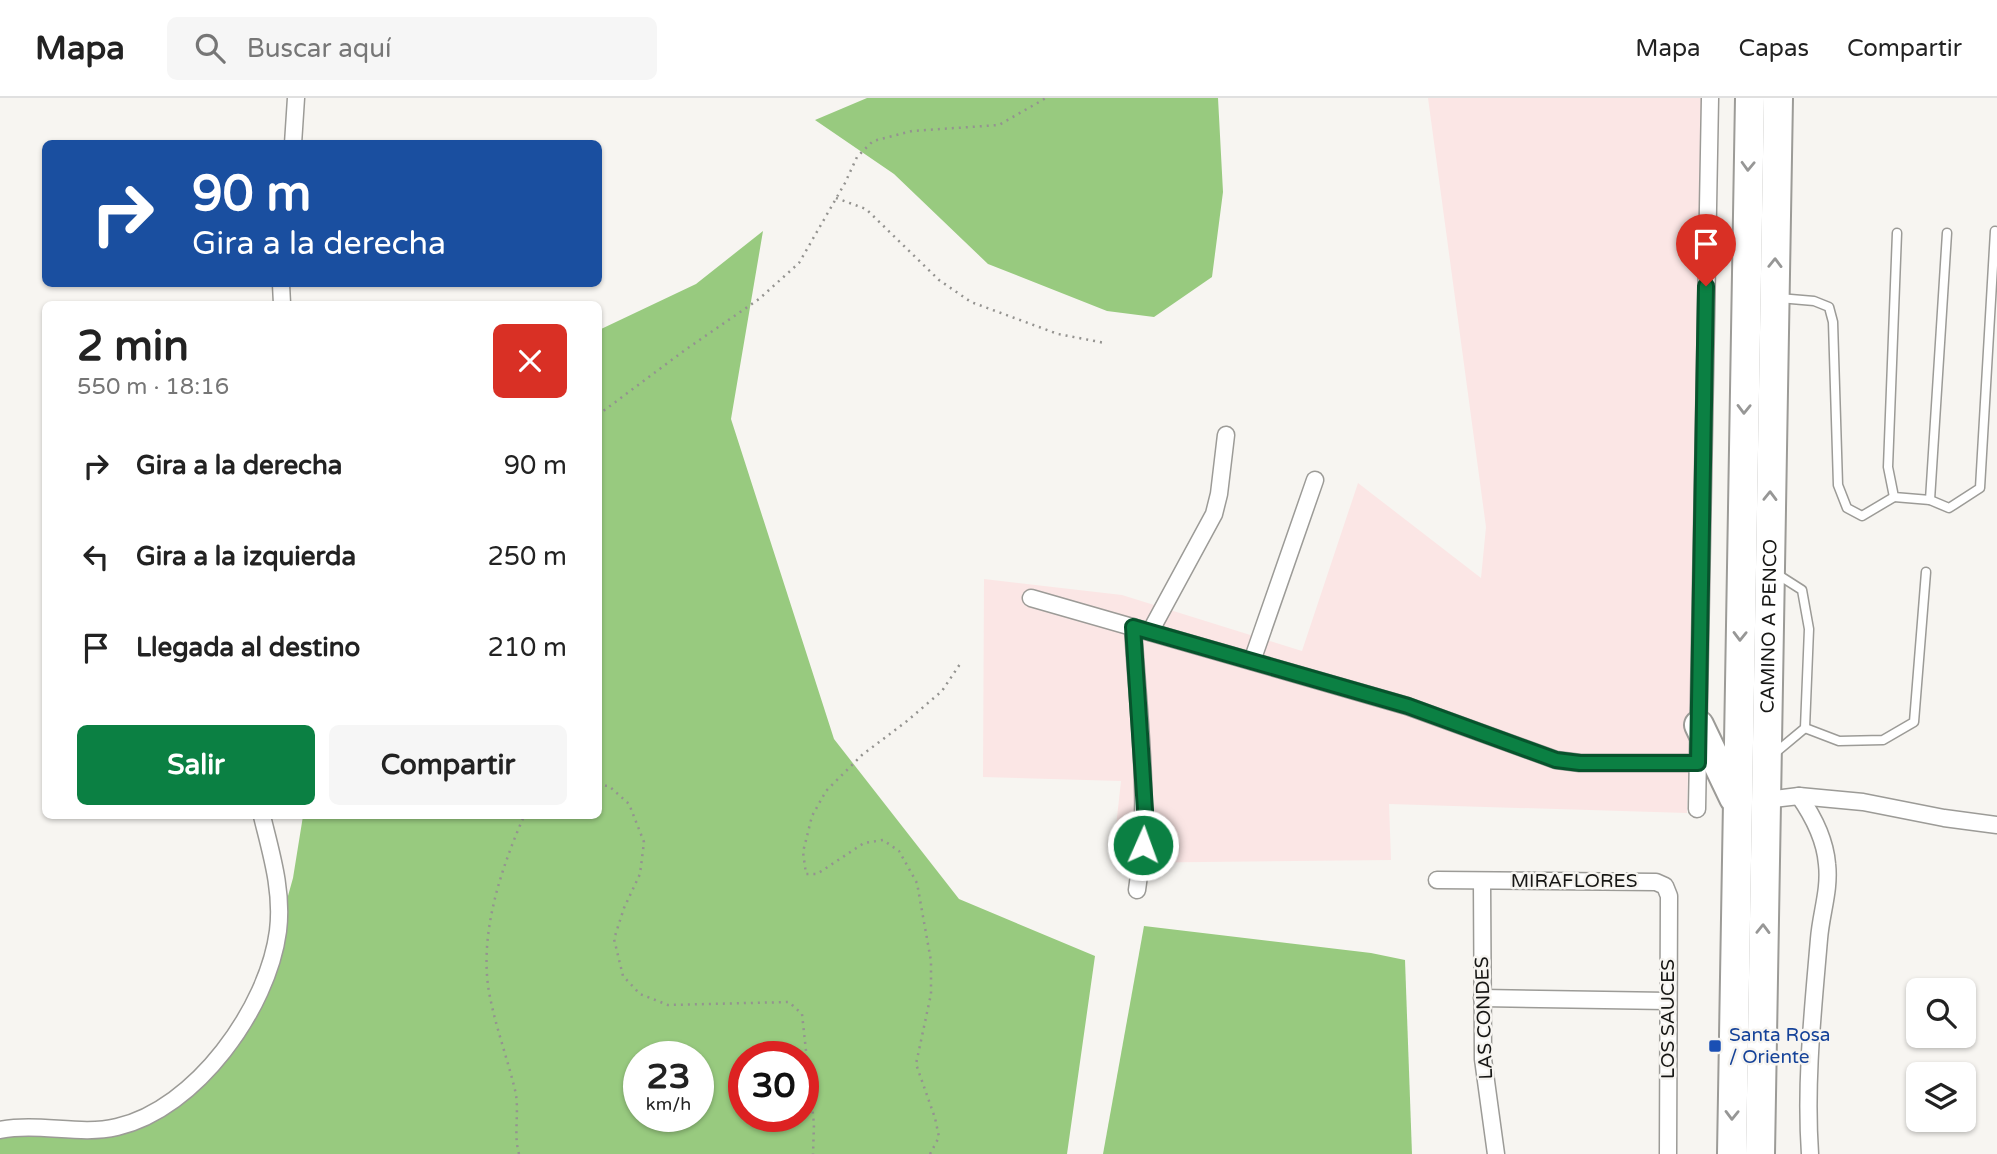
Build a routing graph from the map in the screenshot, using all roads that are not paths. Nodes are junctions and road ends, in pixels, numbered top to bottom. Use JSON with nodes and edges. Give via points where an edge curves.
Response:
{"nodes":[{"id":1,"x":296,"y":98,"type":"edge"},
{"id":2,"x":1710,"y":98,"type":"edge"},
{"id":3,"x":1750,"y":98,"type":"edge"},
{"id":4,"x":1778,"y":98,"type":"edge"},
{"id":5,"x":293,"y":140,"type":"edge"},
{"id":6,"x":1995,"y":231,"type":"dead end"},
{"id":7,"x":1897,"y":233,"type":"dead end"},
{"id":8,"x":1947,"y":233,"type":"dead end"},
{"id":9,"x":1774,"y":298,"type":"junction"},
{"id":10,"x":1226,"y":435,"type":"dead end"},
{"id":11,"x":1315,"y":480,"type":"dead end"},
{"id":12,"x":1894,"y":497,"type":"junction"},
{"id":13,"x":1930,"y":499,"type":"junction"},
{"id":14,"x":1769,"y":568,"type":"junction"},
{"id":15,"x":1926,"y":572,"type":"dead end"},
{"id":16,"x":1031,"y":597,"type":"dead end"},
{"id":17,"x":1133,"y":627,"type":"junction"},
{"id":18,"x":1150,"y":632,"type":"junction"},
{"id":19,"x":1252,"y":661,"type":"junction"},
{"id":20,"x":1699,"y":725,"type":"junction"},
{"id":21,"x":1805,"y":728,"type":"junction"},
{"id":22,"x":1766,"y":761,"type":"junction"},
{"id":23,"x":1698,"y":763,"type":"junction"},
{"id":24,"x":1798,"y":796,"type":"junction"},
{"id":25,"x":1765,"y":800,"type":"junction"},
{"id":26,"x":1737,"y":804,"type":"junction"},
{"id":27,"x":1697,"y":809,"type":"dead end"},
{"id":28,"x":263,"y":819,"type":"edge"},
{"id":29,"x":1997,"y":825,"type":"edge"},
{"id":30,"x":1437,"y":880,"type":"dead end"},
{"id":31,"x":1482,"y":881,"type":"junction"},
{"id":32,"x":1665,"y":886,"type":"joint"},
{"id":33,"x":1137,"y":890,"type":"dead end"},
{"id":34,"x":1482,"y":998,"type":"junction"},
{"id":35,"x":1668,"y":1002,"type":"junction"},
{"id":36,"x":0,"y":1130,"type":"edge"},
{"id":37,"x":1496,"y":1154,"type":"edge"},
{"id":38,"x":1668,"y":1154,"type":"edge"},
{"id":39,"x":1732,"y":1154,"type":"edge"},
{"id":40,"x":1760,"y":1154,"type":"edge"},
{"id":41,"x":1810,"y":1154,"type":"edge"}],
"edges":[{"from":1,"to":5,"type":"street"},
{"from":2,"to":20,"type":"street"},
{"from":3,"to":26,"type":"highway","name":"CAMINO A PENCO","one_way":true},
{"from":9,"to":4,"type":"highway","name":"CAMINO A PENCO","one_way":true},
{"from":6,"to":13,"type":"lane","via":[[1980,488],[1949,508]]},
{"from":7,"to":12,"type":"lane","via":[[1888,467]]},
{"from":8,"to":13,"type":"lane"},
{"from":9,"to":12,"type":"lane","via":[[1829,307],[1838,485],[1847,508],[1862,516]]},
{"from":14,"to":9,"type":"highway","name":"CAMINO A PENCO","one_way":true},
{"from":10,"to":18,"type":"street","via":[[1214,514]]},
{"from":11,"to":19,"type":"street"},
{"from":12,"to":13,"type":"lane"},
{"from":14,"to":21,"type":"lane","via":[[1802,590],[1809,629]]},
{"from":14,"to":22,"type":"highway","name":"CAMINO A PENCO"},
{"from":15,"to":21,"type":"lane","via":[[1914,722],[1883,740],[1839,741]]},
{"from":16,"to":17,"type":"street"},
{"from":17,"to":18,"type":"street"},
{"from":17,"to":33,"type":"street","via":[[1145,810]]},
{"from":18,"to":19,"type":"street"},
{"from":19,"to":23,"type":"street","via":[[1450,720],[1556,760]]},
{"from":20,"to":23,"type":"street"},
{"from":20,"to":26,"type":"highway"},
{"from":21,"to":22,"type":"lane"},
{"from":22,"to":25,"type":"highway","name":"CAMINO A PENCO"},
{"from":23,"to":27,"type":"street"},
{"from":24,"to":25,"type":"street"},
{"from":24,"to":29,"type":"street"},
{"from":24,"to":41,"type":"street","via":[[1819,831],[1828,878],[1812,1021]]},
{"from":40,"to":25,"type":"highway","name":"CAMINO A PENCO","one_way":true},
{"from":26,"to":39,"type":"highway","name":"CAMINO A PENCO","one_way":true},
{"from":28,"to":36,"type":"street","via":[[278,884],[278,930],[256,997],[221,1053],[179,1095],[130,1124],[99,1130],[36,1126]]},
{"from":30,"to":31,"type":"street","name":"MIRAFLORES"},
{"from":31,"to":32,"type":"street","name":"MIRAFLORES","via":[[1656,882]]},
{"from":31,"to":34,"type":"street","name":"LAS CONDES"},
{"from":32,"to":35,"type":"street","name":"LOS SAUCES","via":[[1669,896]]},
{"from":34,"to":35,"type":"street"},
{"from":34,"to":37,"type":"street","name":"LAS CONDES","via":[[1483,1059]]},
{"from":35,"to":38,"type":"street","name":"LOS SAUCES"}]}
